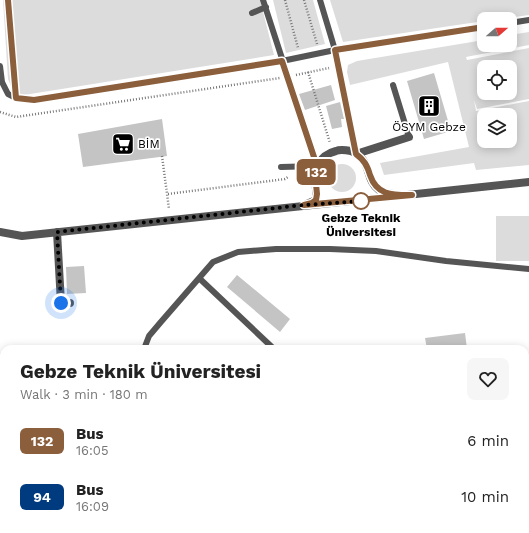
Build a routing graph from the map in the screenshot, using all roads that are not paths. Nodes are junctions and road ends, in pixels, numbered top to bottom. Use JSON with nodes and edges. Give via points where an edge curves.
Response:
{"nodes":[{"id":1,"x":8,"y":0,"type":"edge"},
{"id":2,"x":263,"y":0,"type":"edge"},
{"id":3,"x":320,"y":0,"type":"edge"},
{"id":4,"x":266,"y":7,"type":"junction"},
{"id":5,"x":252,"y":12,"type":"dead end"},
{"id":6,"x":529,"y":20,"type":"edge"},
{"id":7,"x":517,"y":22,"type":"edge"},
{"id":8,"x":477,"y":28,"type":"edge"},
{"id":9,"x":335,"y":50,"type":"junction"},
{"id":10,"x":282,"y":61,"type":"junction"},
{"id":11,"x":0,"y":66,"type":"edge"},
{"id":12,"x":393,"y":85,"type":"dead end"},
{"id":13,"x":16,"y":98,"type":"junction"},
{"id":14,"x":409,"y":137,"type":"joint"},
{"id":15,"x":356,"y":154,"type":"junction"},
{"id":16,"x":281,"y":166,"type":"dead end"},
{"id":17,"x":317,"y":166,"type":"junction"},
{"id":18,"x":529,"y":182,"type":"edge"},
{"id":19,"x":412,"y":195,"type":"junction"},
{"id":20,"x":304,"y":205,"type":"junction"},
{"id":21,"x":0,"y":232,"type":"edge"},
{"id":22,"x":57,"y":232,"type":"junction"},
{"id":23,"x":529,"y":269,"type":"edge"},
{"id":24,"x":199,"y":278,"type":"junction"},
{"id":25,"x":70,"y":303,"type":"dead end"},
{"id":26,"x":146,"y":345,"type":"edge"},
{"id":27,"x":270,"y":345,"type":"edge"}],
"edges":[{"from":1,"to":13,"type":"lane"},
{"from":2,"to":4,"type":"lane"},
{"from":3,"to":9,"type":"lane"},
{"from":4,"to":5,"type":"lane"},
{"from":4,"to":10,"type":"lane"},
{"from":6,"to":7,"type":"lane"},
{"from":8,"to":9,"type":"lane"},
{"from":9,"to":10,"type":"lane"},
{"from":9,"to":15,"type":"lane"},
{"from":10,"to":13,"type":"lane","via":[[34,100]]},
{"from":10,"to":17,"type":"lane"},
{"from":11,"to":13,"type":"lane","via":[[2,82],[8,94]]},
{"from":12,"to":14,"type":"lane"},
{"from":14,"to":15,"type":"street"},
{"from":15,"to":17,"type":"street","via":[[348,150],[338,150],[322,158]]},
{"from":15,"to":19,"type":"street","via":[[363,159],[373,183],[379,190],[398,195]]},
{"from":16,"to":17,"type":"lane"},
{"from":17,"to":20,"type":"street","via":[[316,200]]},
{"from":18,"to":19,"type":"street"},
{"from":19,"to":20,"type":"street"},
{"from":20,"to":22,"type":"street"},
{"from":21,"to":22,"type":"street","via":[[22,236]]},
{"from":22,"to":25,"type":"street","via":[[61,303]]},
{"from":23,"to":24,"type":"lane","via":[[376,251],[276,249],[238,252],[213,262]]},
{"from":24,"to":26,"type":"lane","via":[[153,332]]},
{"from":24,"to":27,"type":"lane"}]}
